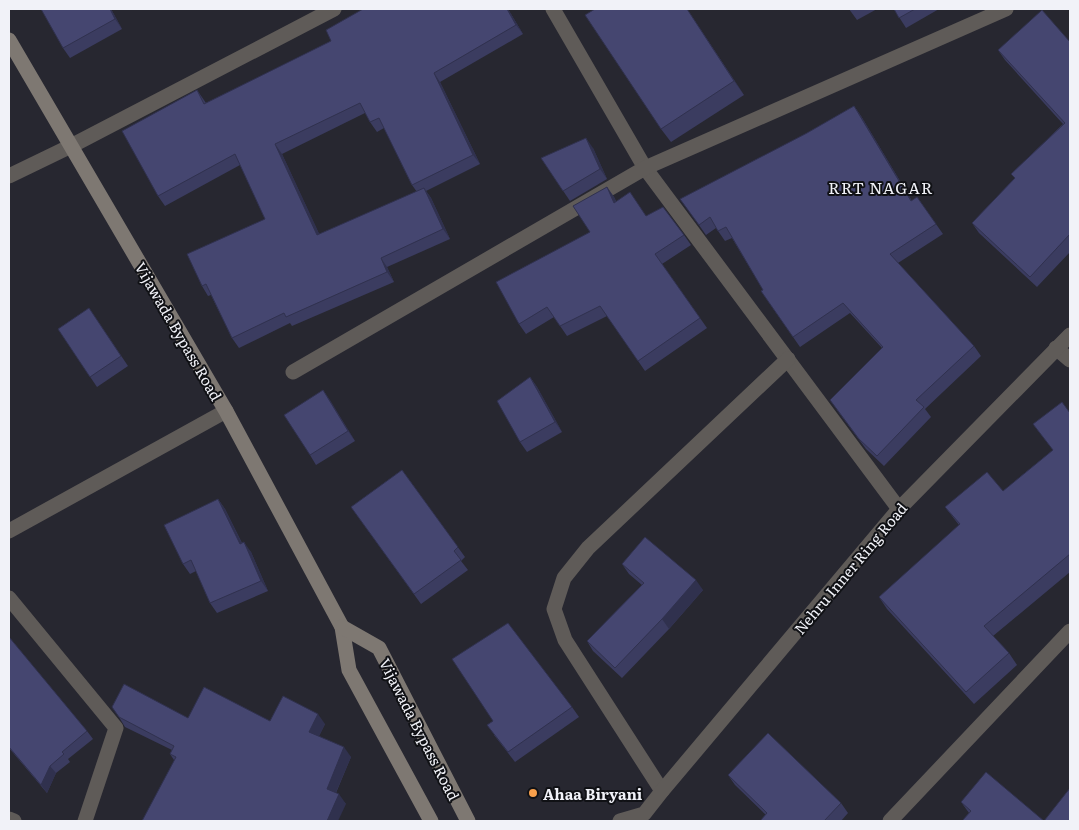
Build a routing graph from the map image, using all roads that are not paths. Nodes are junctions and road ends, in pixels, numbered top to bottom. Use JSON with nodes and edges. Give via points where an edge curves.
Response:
{"nodes":[{"id":1,"x":334,"y":9,"type":"edge"},
{"id":2,"x":553,"y":9,"type":"edge"},
{"id":3,"x":1006,"y":9,"type":"edge"},
{"id":4,"x":9,"y":40,"type":"edge"},
{"id":5,"x":71,"y":146,"type":"junction"},
{"id":6,"x":645,"y":168,"type":"junction"},
{"id":7,"x":9,"y":176,"type":"edge"},
{"id":8,"x":1070,"y":335,"type":"edge"},
{"id":9,"x":1056,"y":348,"type":"junction"},
{"id":10,"x":788,"y":360,"type":"junction"},
{"id":11,"x":1070,"y":360,"type":"edge"},
{"id":12,"x":293,"y":372,"type":"dead end"},
{"id":13,"x":226,"y":411,"type":"junction"},
{"id":14,"x":899,"y":510,"type":"junction"},
{"id":15,"x":9,"y":531,"type":"edge"},
{"id":16,"x":9,"y":598,"type":"edge"},
{"id":17,"x":342,"y":627,"type":"junction"},
{"id":18,"x":1070,"y":631,"type":"edge"},
{"id":19,"x":662,"y":791,"type":"junction"},
{"id":20,"x":644,"y":817,"type":"edge"},
{"id":21,"x":9,"y":819,"type":"edge"},
{"id":22,"x":14,"y":821,"type":"edge"},
{"id":23,"x":85,"y":821,"type":"edge"},
{"id":24,"x":431,"y":821,"type":"edge"},
{"id":25,"x":468,"y":821,"type":"edge"},
{"id":26,"x":620,"y":821,"type":"edge"},
{"id":27,"x":890,"y":821,"type":"edge"}],
"edges":[{"from":1,"to":5,"type":"street"},
{"from":2,"to":6,"type":"street"},
{"from":3,"to":6,"type":"street"},
{"from":4,"to":5,"type":"main road","name":"Vijawada Bypass Road"},
{"from":5,"to":7,"type":"street"},
{"from":5,"to":13,"type":"main road","name":"Vijawada Bypass Road"},
{"from":6,"to":10,"type":"street"},
{"from":6,"to":12,"type":"street"},
{"from":8,"to":9,"type":"street","name":"Nehru Inner Ring Road"},
{"from":9,"to":11,"type":"street"},
{"from":9,"to":14,"type":"street","name":"Nehru Inner Ring Road"},
{"from":10,"to":14,"type":"street"},
{"from":10,"to":19,"type":"street","via":[[588,548],[564,578],[554,609],[565,640]]},
{"from":13,"to":15,"type":"street"},
{"from":13,"to":17,"type":"main road","name":"Vijawada Bypass Road"},
{"from":14,"to":19,"type":"street","name":"Nehru Inner Ring Road"},
{"from":16,"to":23,"type":"street","via":[[116,728]]},
{"from":17,"to":24,"type":"main road","name":"Vijawada Bypass Road","via":[[349,670]]},
{"from":17,"to":25,"type":"main road","name":"Vijawada Bypass Road","via":[[379,648]]},
{"from":18,"to":27,"type":"street"},
{"from":19,"to":20,"type":"street","name":"Nehru Inner Ring Road"},
{"from":20,"to":26,"type":"street","name":"Nehru Inner Ring Road"},
{"from":21,"to":22,"type":"street"}]}
